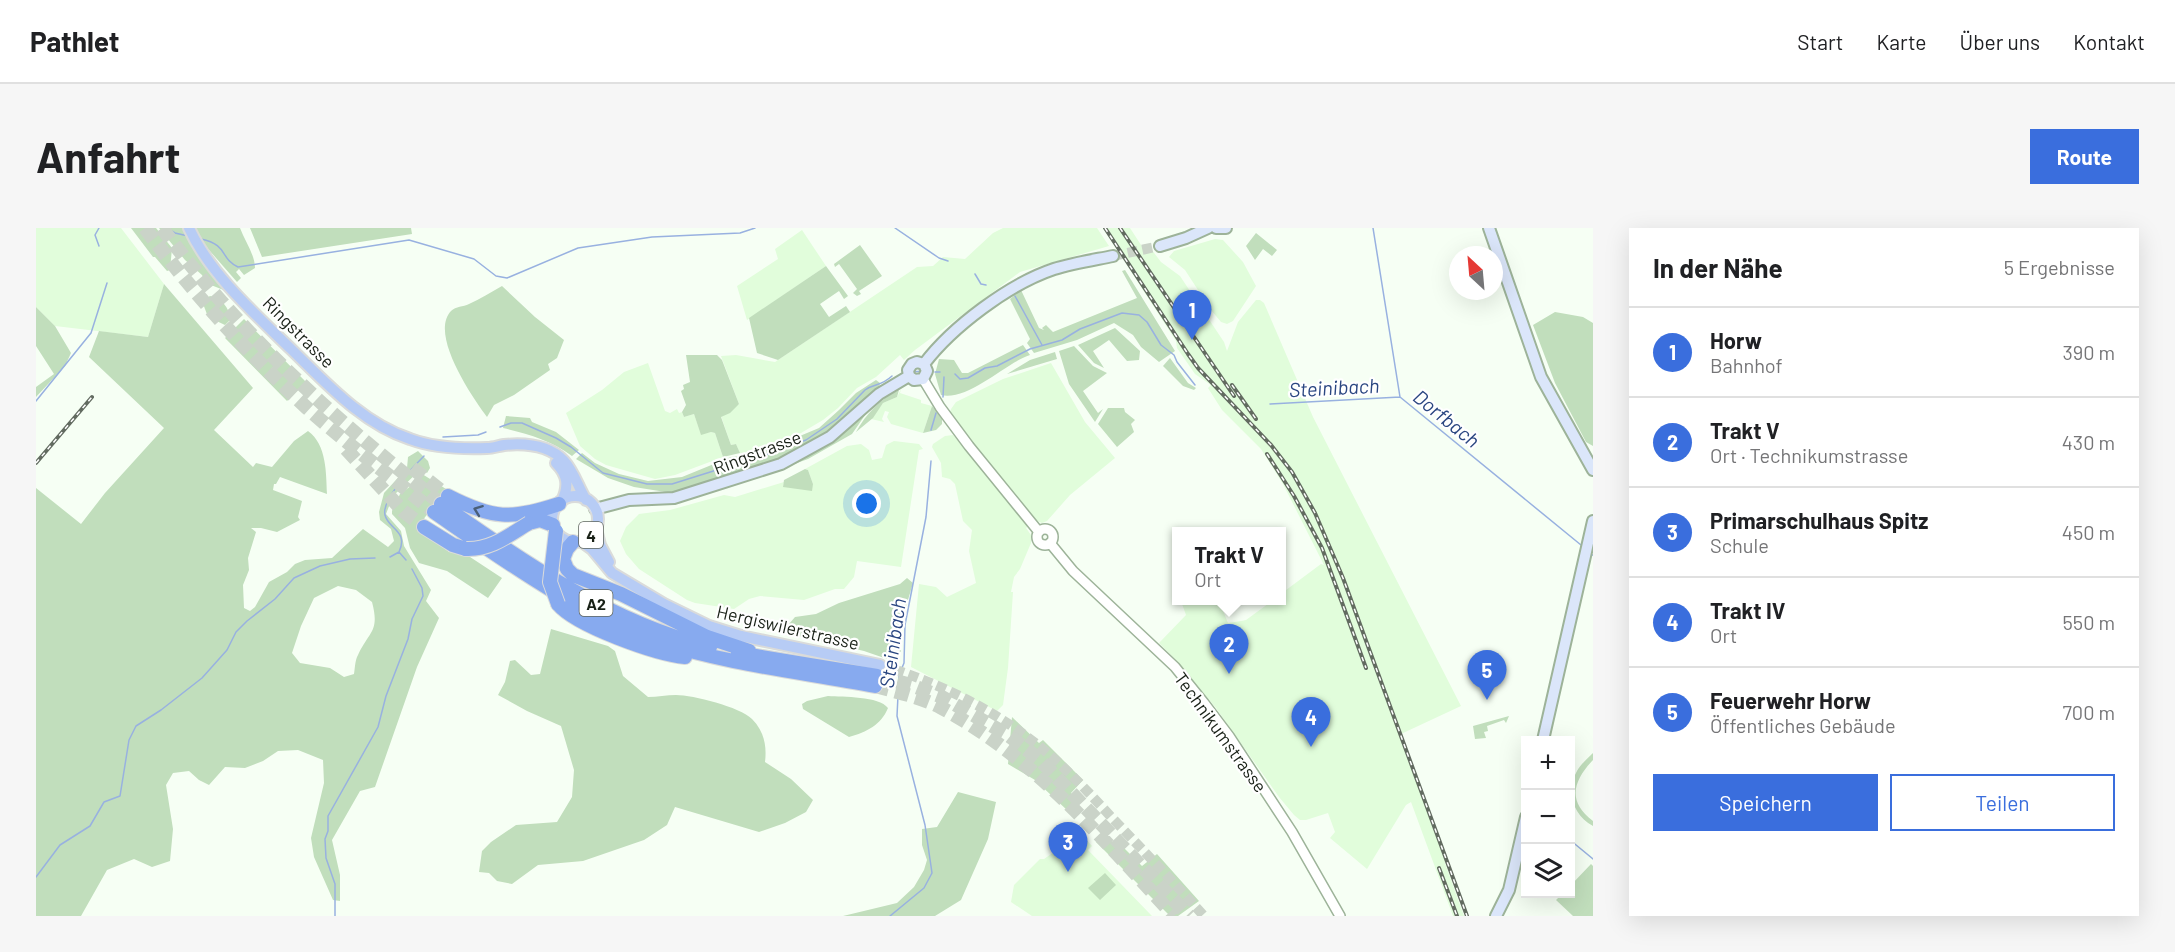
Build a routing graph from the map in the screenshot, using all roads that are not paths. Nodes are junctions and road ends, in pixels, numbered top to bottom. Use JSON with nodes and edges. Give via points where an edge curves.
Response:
{"nodes":[{"id":1,"x":1208,"y":228,"type":"edge"},
{"id":2,"x":1216,"y":228,"type":"edge"},
{"id":3,"x":1226,"y":228,"type":"edge"},
{"id":4,"x":1489,"y":228,"type":"edge"},
{"id":5,"x":190,"y":229,"type":"edge"},
{"id":6,"x":1160,"y":246,"type":"tunnel mouth"},
{"id":7,"x":1113,"y":256,"type":"tunnel mouth"},
{"id":8,"x":924,"y":364,"type":"junction"},
{"id":9,"x":909,"y":376,"type":"junction"},
{"id":10,"x":923,"y":379,"type":"junction"},
{"id":11,"x":539,"y":450,"type":"junction"},
{"id":12,"x":1593,"y":470,"type":"edge"},
{"id":13,"x":586,"y":500,"type":"junction"},
{"id":14,"x":561,"y":502,"type":"junction"},
{"id":15,"x":441,"y":504,"type":"junction"},
{"id":16,"x":595,"y":509,"type":"junction"},
{"id":17,"x":1593,"y":521,"type":"edge"},
{"id":18,"x":424,"y":527,"type":"tunnel mouth"},
{"id":19,"x":554,"y":528,"type":"junction"},
{"id":20,"x":596,"y":529,"type":"junction"},
{"id":21,"x":577,"y":542,"type":"junction"},
{"id":22,"x":627,"y":582,"type":"junction"},
{"id":23,"x":771,"y":658,"type":"junction"},
{"id":24,"x":726,"y":660,"type":"junction"},
{"id":25,"x":878,"y":675,"type":"junction"},
{"id":26,"x":1544,"y":736,"type":"edge"},
{"id":27,"x":1521,"y":838,"type":"edge"},
{"id":28,"x":1499,"y":911,"type":"edge"},
{"id":29,"x":1340,"y":916,"type":"edge"}],
"edges":[{"from":1,"to":6,"type":"main road"},
{"from":2,"to":3,"type":"main road"},
{"from":4,"to":12,"type":"main road","via":[[1541,377]]},
{"from":5,"to":11,"type":"main road","name":"Ringstrasse","number":"4","via":[[220,275],[264,322],[363,414],[393,432],[423,443],[501,452]]},
{"from":7,"to":8,"type":"main road","via":[[1055,269],[1024,281],[951,334]]},
{"from":8,"to":9,"type":"main road","via":[[912,364]]},
{"from":8,"to":10,"type":"main road"},
{"from":9,"to":10,"type":"main road","via":[[916,381]]},
{"from":9,"to":16,"type":"main road","name":"Ringstrasse","via":[[879,394],[815,447],[781,464],[674,498],[629,500]]},
{"from":10,"to":29,"type":"street","name":"Technikumstrasse","via":[[969,446],[1039,532],[1038,542],[1050,543],[1054,552],[1174,667],[1204,703],[1292,832]]},
{"from":11,"to":13,"type":"main road","number":"4","via":[[552,452],[564,461]]},
{"from":11,"to":14,"type":"main road","number":"4","via":[[564,473],[567,484]]},
{"from":13,"to":14,"type":"main road","number":"4","via":[[573,497]]},
{"from":13,"to":16,"type":"main road","number":"4"},
{"from":14,"to":15,"type":"highway","one_way":true,"via":[[511,515]]},
{"from":14,"to":19,"type":"main road","number":"4","via":[[554,512]]},
{"from":15,"to":23,"type":"highway","number":"A2","via":[[538,570],[598,604],[697,643]]},
{"from":15,"to":24,"type":"highway","number":"A2","via":[[534,579],[590,611],[658,641]]},
{"from":16,"to":20,"type":"main road","number":"4"},
{"from":17,"to":26,"type":"main road"},
{"from":18,"to":19,"type":"highway","bridge":true,"via":[[466,549],[492,545],[535,520]]},
{"from":19,"to":21,"type":"main road","number":"4","via":[[561,537]]},
{"from":19,"to":24,"type":"highway","bridge":true,"via":[[550,582],[558,604],[568,614],[649,649]]},
{"from":20,"to":21,"type":"main road","number":"4","via":[[590,537]]},
{"from":20,"to":22,"type":"main road","name":"Hergiswilerstrasse","number":"4","via":[[605,555]]},
{"from":21,"to":22,"type":"main road","name":"Hergiswilerstrasse","number":"4","via":[[592,549],[607,568]]},
{"from":21,"to":23,"type":"highway","via":[[563,557],[567,569],[578,578],[621,594],[707,637]]},
{"from":22,"to":25,"type":"main road","name":"Hergiswilerstrasse","number":"4","via":[[722,630]]},
{"from":23,"to":25,"type":"highway","number":"A2"},
{"from":24,"to":25,"type":"highway","number":"A2"},
{"from":27,"to":28,"type":"main road","via":[[1509,890]]}]}
